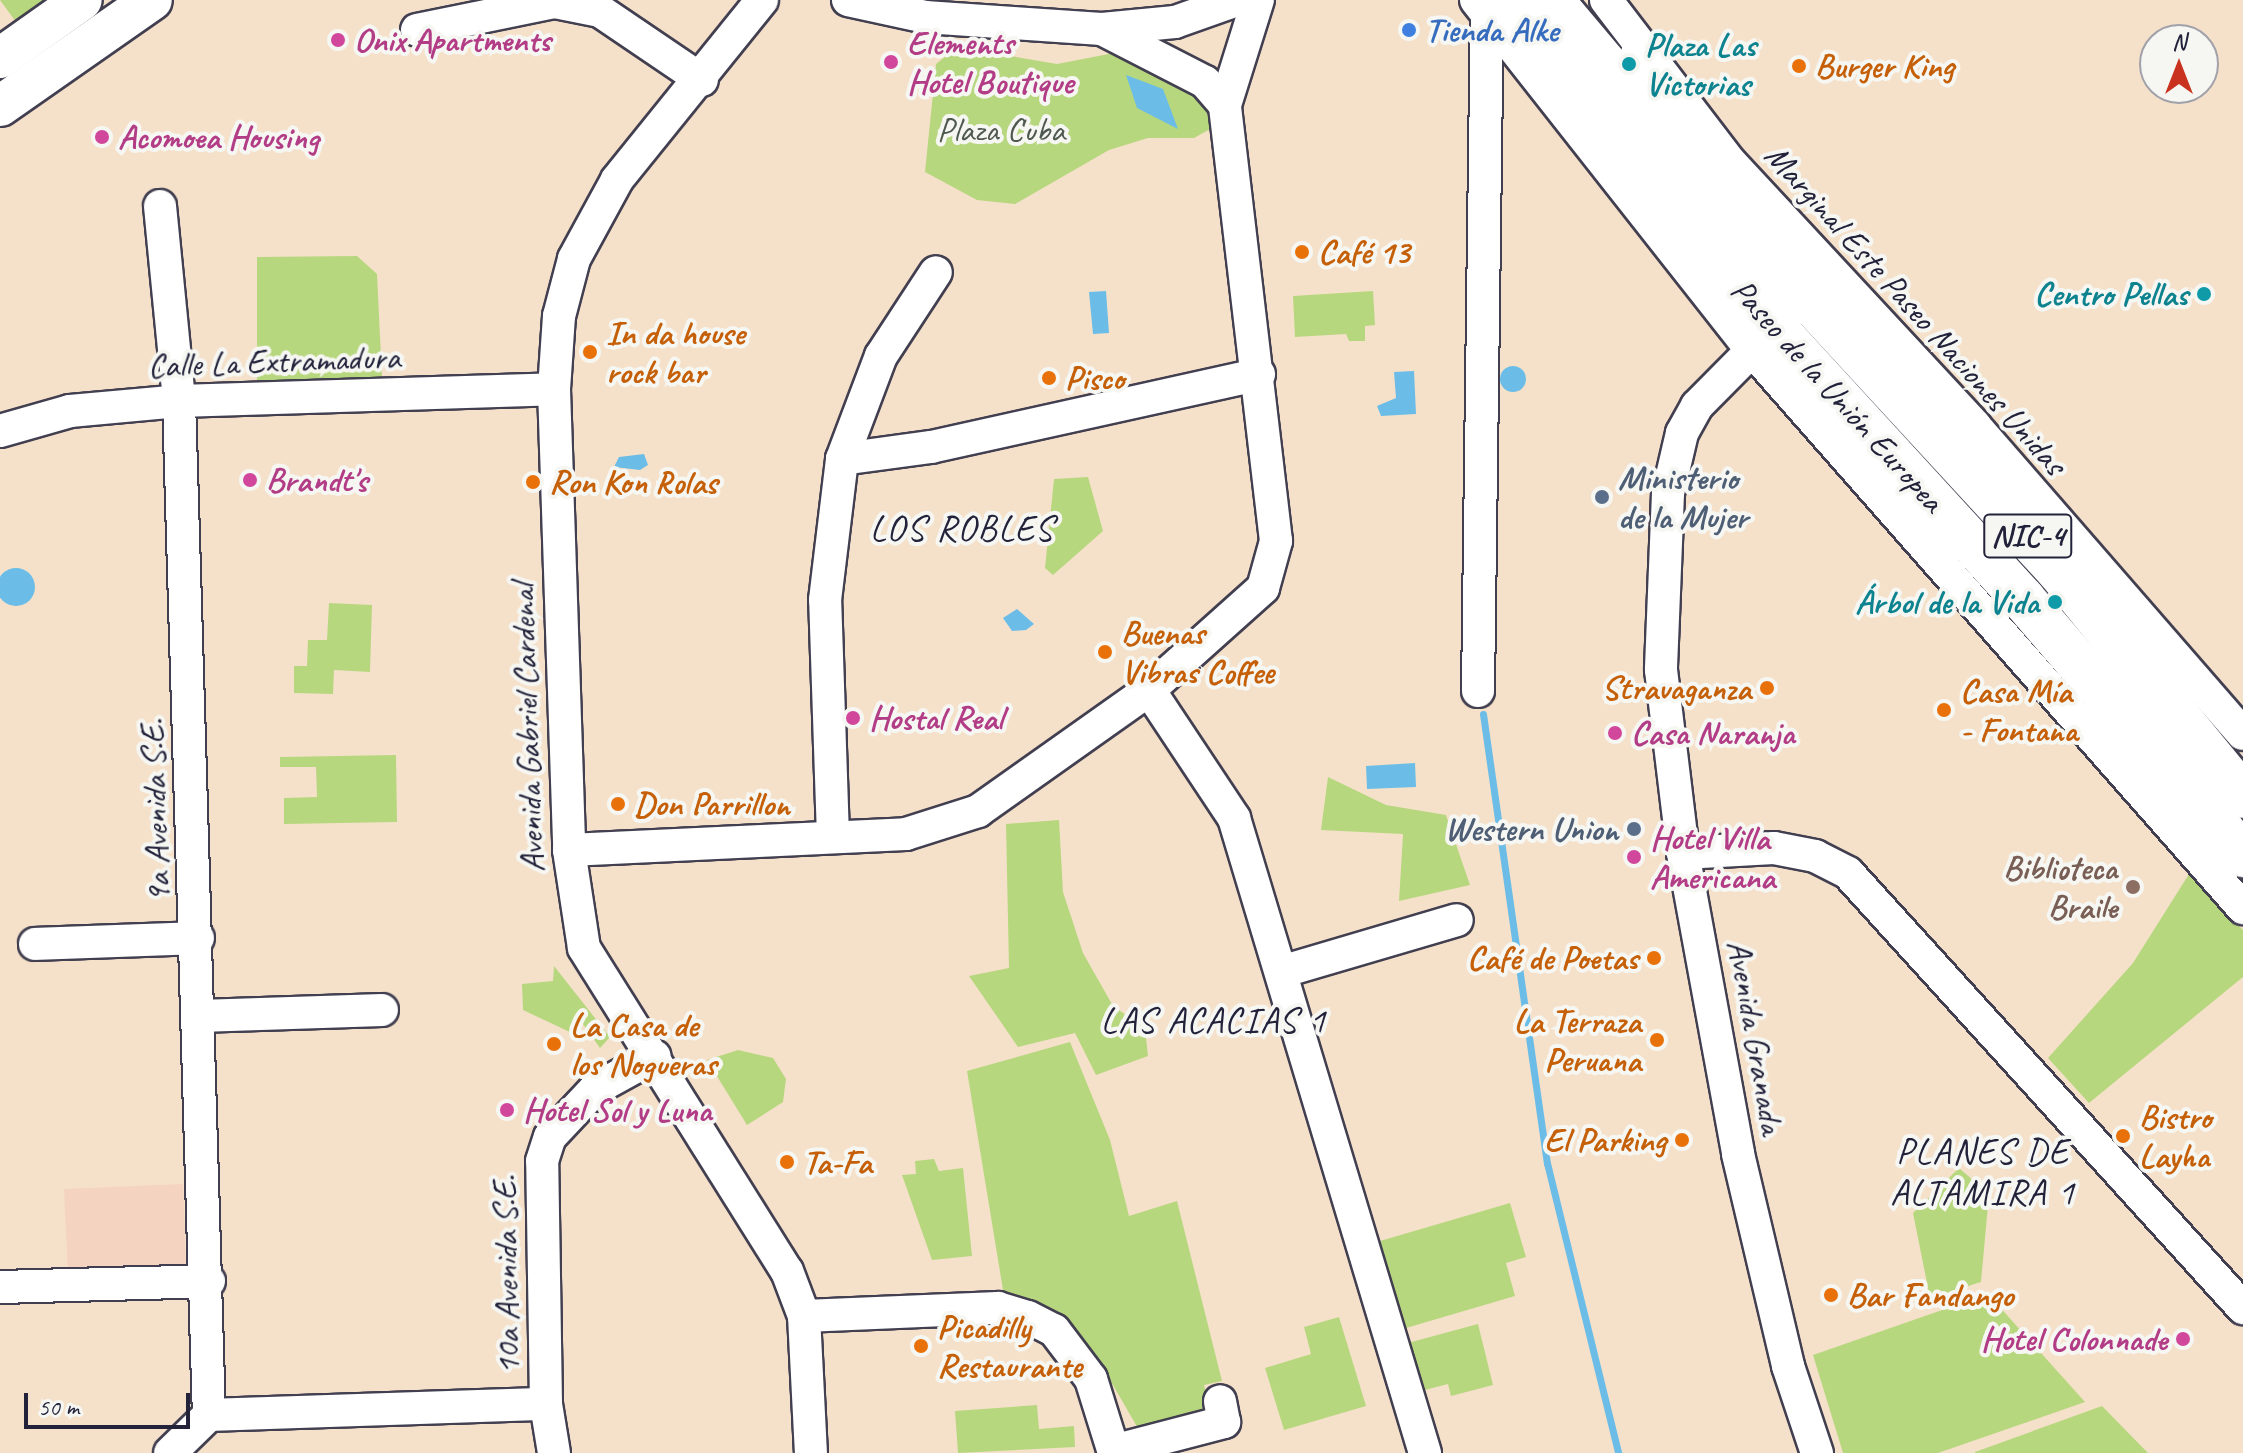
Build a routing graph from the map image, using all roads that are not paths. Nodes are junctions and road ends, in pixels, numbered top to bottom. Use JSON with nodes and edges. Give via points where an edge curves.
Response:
{"nodes":[{"id":1,"x":82,"y":0,"type":"edge"},
{"id":2,"x":152,"y":0,"type":"edge"},
{"id":3,"x":762,"y":0,"type":"edge"},
{"id":4,"x":848,"y":0,"type":"edge"},
{"id":5,"x":1237,"y":0,"type":"edge"},
{"id":6,"x":1258,"y":0,"type":"edge"},
{"id":7,"x":1551,"y":0,"type":"edge"},
{"id":8,"x":1606,"y":0,"type":"edge"},
{"id":9,"x":1489,"y":3,"type":"edge"},
{"id":10,"x":1102,"y":29,"type":"junction"},
{"id":11,"x":417,"y":30,"type":"dead end"},
{"id":12,"x":1643,"y":54,"type":"junction"},
{"id":13,"x":0,"y":58,"type":"edge"},
{"id":14,"x":702,"y":80,"type":"junction"},
{"id":15,"x":1225,"y":105,"type":"junction"},
{"id":16,"x":0,"y":106,"type":"edge"},
{"id":17,"x":160,"y":206,"type":"dead end"},
{"id":18,"x":1747,"y":233,"type":"junction"},
{"id":19,"x":936,"y":272,"type":"dead end"},
{"id":20,"x":1810,"y":296,"type":"junction"},
{"id":21,"x":1762,"y":338,"type":"junction"},
{"id":22,"x":1259,"y":374,"type":"junction"},
{"id":23,"x":554,"y":389,"type":"junction"},
{"id":24,"x":179,"y":401,"type":"junction"},
{"id":25,"x":0,"y":431,"type":"edge"},
{"id":26,"x":842,"y":459,"type":"junction"},
{"id":27,"x":1149,"y":690,"type":"junction"},
{"id":28,"x":1478,"y":691,"type":"dead end"},
{"id":29,"x":2243,"y":734,"type":"edge"},
{"id":30,"x":2232,"y":794,"type":"edge"},
{"id":31,"x":833,"y":837,"type":"junction"},
{"id":32,"x":569,"y":850,"type":"junction"},
{"id":33,"x":1683,"y":853,"type":"junction"},
{"id":34,"x":2243,"y":855,"type":"edge"},
{"id":35,"x":2243,"y":908,"type":"edge"},
{"id":36,"x":1457,"y":920,"type":"dead end"},
{"id":37,"x":198,"y":938,"type":"junction"},
{"id":38,"x":35,"y":944,"type":"dead end"},
{"id":39,"x":1284,"y":971,"type":"junction"},
{"id":40,"x":382,"y":1010,"type":"dead end"},
{"id":41,"x":200,"y":1016,"type":"junction"},
{"id":42,"x":655,"y":1056,"type":"junction"},
{"id":43,"x":209,"y":1281,"type":"junction"},
{"id":44,"x":0,"y":1287,"type":"edge"},
{"id":45,"x":2243,"y":1308,"type":"edge"},
{"id":46,"x":804,"y":1316,"type":"junction"},
{"id":47,"x":1220,"y":1401,"type":"dead end"},
{"id":48,"x":546,"y":1404,"type":"junction"},
{"id":49,"x":209,"y":1415,"type":"junction"},
{"id":50,"x":1114,"y":1452,"type":"edge"},
{"id":51,"x":170,"y":1453,"type":"edge"},
{"id":52,"x":554,"y":1453,"type":"edge"},
{"id":53,"x":811,"y":1453,"type":"edge"},
{"id":54,"x":1425,"y":1453,"type":"edge"},
{"id":55,"x":1817,"y":1453,"type":"edge"}],
"edges":[{"from":1,"to":13,"type":"main road"},
{"from":2,"to":16,"type":"main road"},
{"from":3,"to":14,"type":"street","name":"Avenida Gabriel Cardenal"},
{"from":4,"to":10,"type":"street","via":[[925,17]]},
{"from":5,"to":10,"type":"street","via":[[1175,22]]},
{"from":6,"to":15,"type":"street"},
{"from":7,"to":18,"type":"highway","name":"Paseo de la Unión Europea","number":"NIC-4"},
{"from":8,"to":12,"type":"street","name":"Marginal Este Paseo Naciones Unidas"},
{"from":9,"to":21,"type":"highway","name":"Paseo de la Unión Europea","number":"NIC-4"},
{"from":9,"to":28,"type":"street"},
{"from":10,"to":15,"type":"street","via":[[1205,82]]},
{"from":11,"to":14,"type":"street","via":[[555,2],[600,11]]},
{"from":12,"to":18,"type":"highway","via":[[1685,140]]},
{"from":12,"to":29,"type":"street","name":"Marginal Este Paseo Naciones Unidas","via":[[1730,162],[1975,426]]},
{"from":14,"to":23,"type":"street","name":"Avenida Gabriel Cardenal","via":[[617,180],[574,259]]},
{"from":15,"to":22,"type":"street"},
{"from":17,"to":24,"type":"street","name":"9a Avenida S.E."},
{"from":18,"to":20,"type":"highway","name":"Paseo de la Unión Europea","number":"NIC-4"},
{"from":19,"to":26,"type":"street","via":[[881,356]]},
{"from":20,"to":21,"type":"street","name":"Avenida Granada"},
{"from":20,"to":30,"type":"highway","name":"Paseo de la Unión Europea","number":"NIC-4","via":[[2058,570]]},
{"from":21,"to":30,"type":"highway","name":"Paseo de la Unión Europea","number":"NIC-4"},
{"from":21,"to":33,"type":"street","name":"Avenida Granada","via":[[1689,419],[1668,493],[1661,670]]},
{"from":21,"to":35,"type":"street"},
{"from":22,"to":26,"type":"street","via":[[931,447]]},
{"from":22,"to":27,"type":"street","via":[[1276,541],[1263,588]]},
{"from":23,"to":24,"type":"street","name":"Calle La Extramadura"},
{"from":23,"to":32,"type":"street","name":"Avenida Gabriel Cardenal"},
{"from":24,"to":25,"type":"street","name":"Calle La Extramadura","via":[[70,411]]},
{"from":24,"to":37,"type":"street","name":"9a Avenida S.E."},
{"from":26,"to":31,"type":"street","via":[[825,600]]},
{"from":27,"to":31,"type":"street","via":[[978,811],[906,834]]},
{"from":27,"to":39,"type":"street","via":[[1234,818]]},
{"from":30,"to":34,"type":"highway","name":"Paseo de la Unión Europea","number":"NIC-4"},
{"from":31,"to":32,"type":"street"},
{"from":32,"to":42,"type":"street","name":"Avenida Gabriel Cardenal","via":[[584,948]]},
{"from":33,"to":45,"type":"street","via":[[1774,848],[1815,856],[1848,873]]},
{"from":33,"to":55,"type":"street","name":"Avenida Granada","via":[[1738,1154],[1788,1366]]},
{"from":36,"to":39,"type":"street"},
{"from":37,"to":38,"type":"street"},
{"from":37,"to":41,"type":"street","name":"9a Avenida S.E."},
{"from":39,"to":54,"type":"street"},
{"from":40,"to":41,"type":"street"},
{"from":41,"to":43,"type":"street","name":"9a Avenida S.E."},
{"from":42,"to":46,"type":"street","name":"Avenida Gabriel Cardenal","via":[[764,1226]]},
{"from":42,"to":48,"type":"street","name":"10a Avenida S.E.","via":[[595,1089],[550,1137],[542,1161]]},
{"from":43,"to":44,"type":"street"},
{"from":43,"to":49,"type":"street","name":"9a Avenida S.E."},
{"from":46,"to":50,"type":"street","via":[[998,1308],[1028,1317],[1054,1330],[1091,1379]]},
{"from":46,"to":53,"type":"street","name":"Avenida Gabriel Cardenal"},
{"from":47,"to":50,"type":"street","via":[[1224,1422]]},
{"from":48,"to":49,"type":"street"},
{"from":48,"to":52,"type":"street","name":"10a Avenida S.E."},
{"from":49,"to":51,"type":"street"}]}
